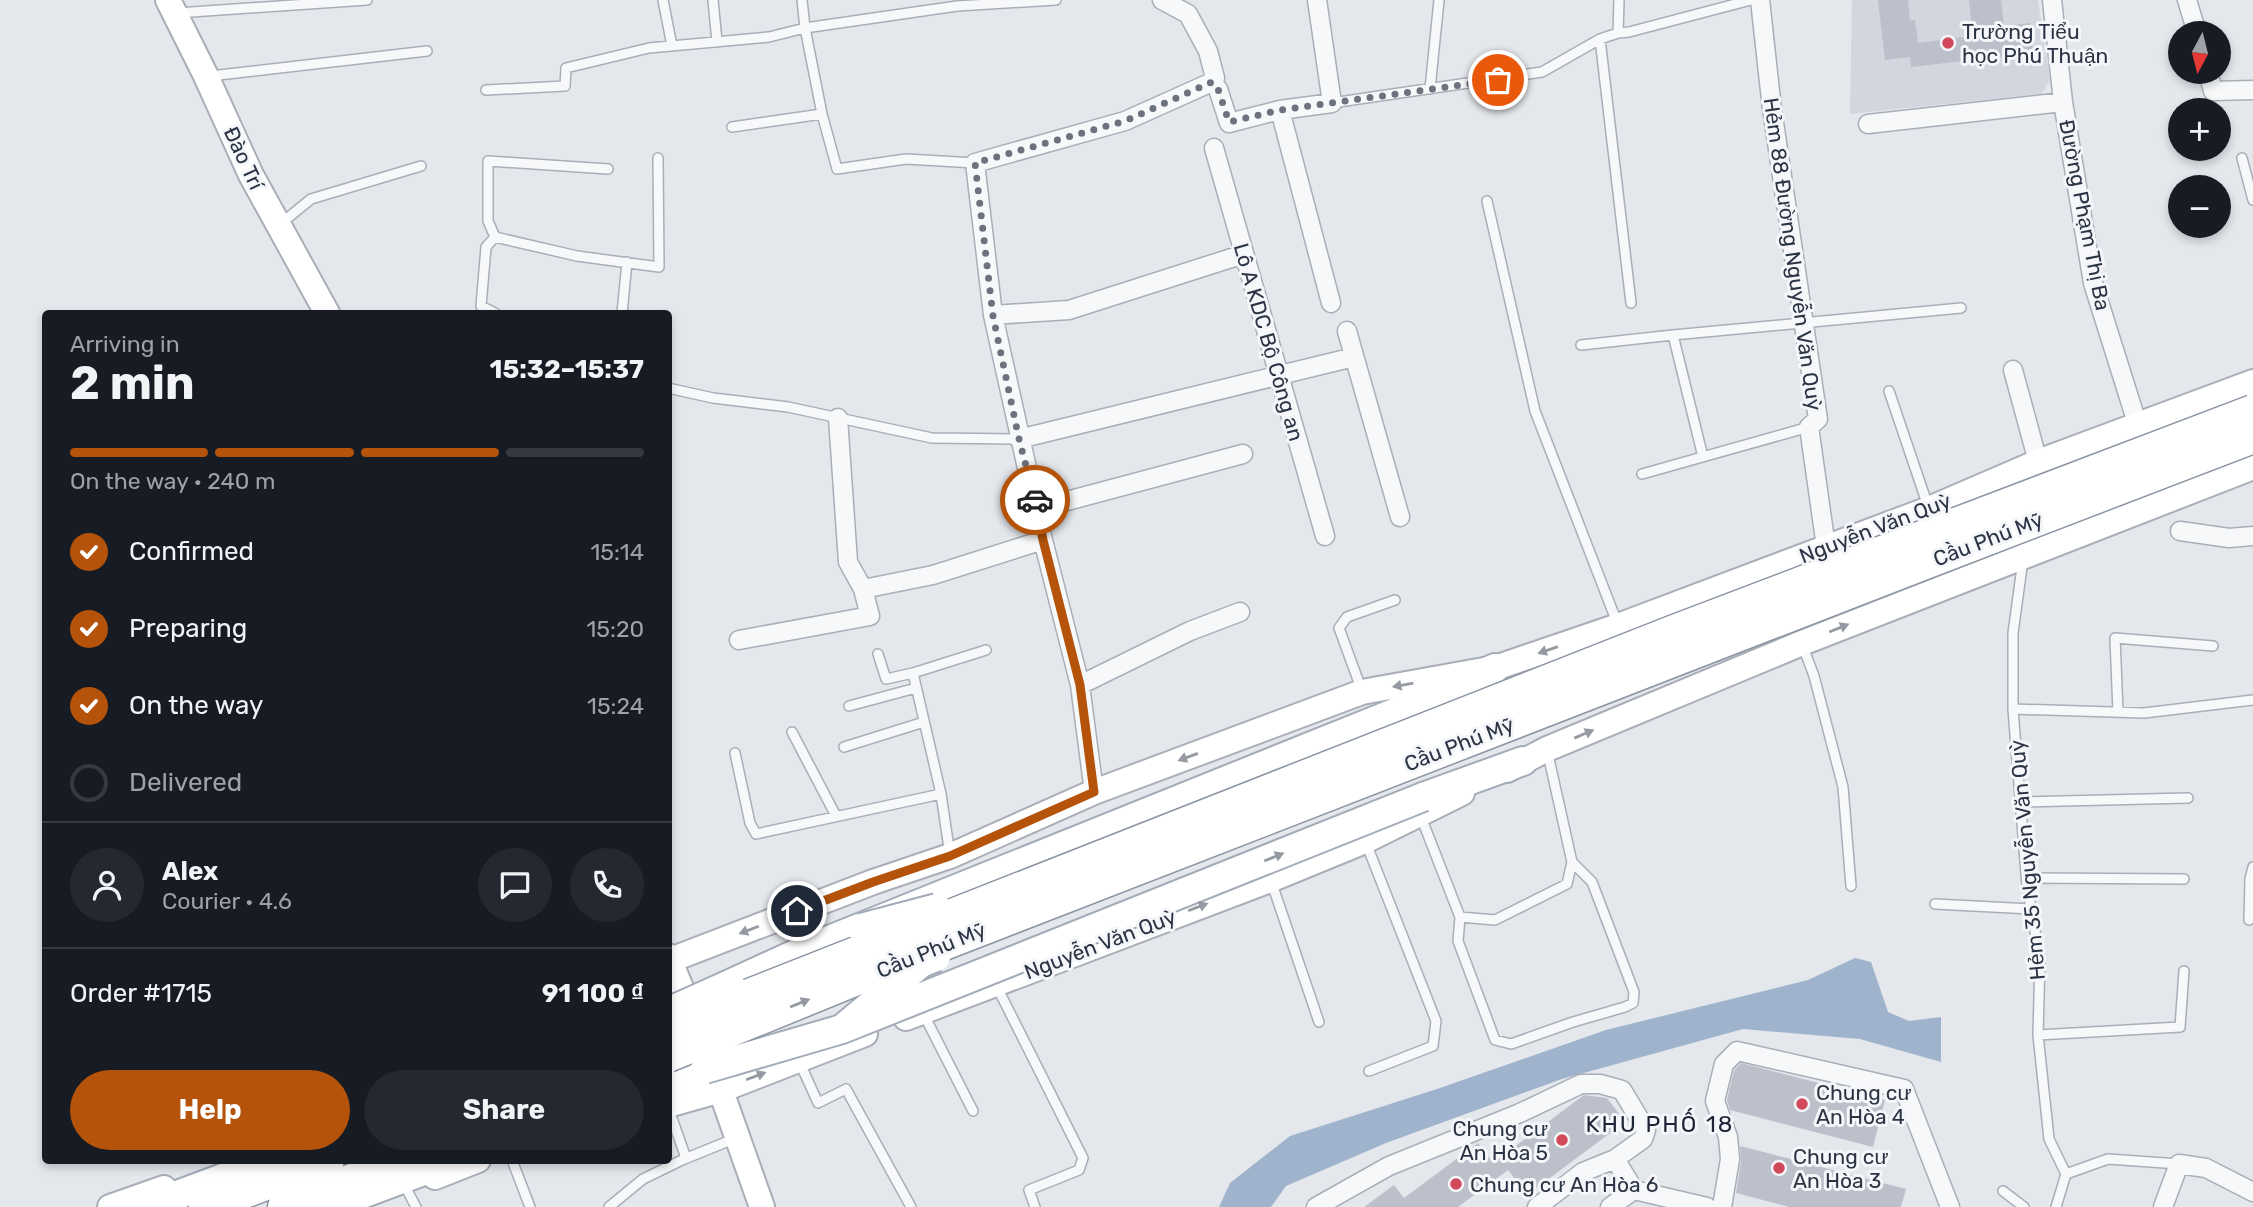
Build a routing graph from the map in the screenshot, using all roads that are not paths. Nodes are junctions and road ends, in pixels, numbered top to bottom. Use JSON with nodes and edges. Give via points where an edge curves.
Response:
{"nodes":[{"id":1,"x":367,"y":0,"type":"edge"},
{"id":2,"x":663,"y":0,"type":"edge"},
{"id":3,"x":713,"y":0,"type":"edge"},
{"id":4,"x":802,"y":0,"type":"edge"},
{"id":5,"x":1056,"y":0,"type":"edge"},
{"id":6,"x":1162,"y":0,"type":"edge"},
{"id":7,"x":1317,"y":0,"type":"edge"},
{"id":8,"x":1439,"y":0,"type":"edge"},
{"id":9,"x":1619,"y":0,"type":"edge"},
{"id":10,"x":1751,"y":0,"type":"edge"},
{"id":11,"x":1760,"y":0,"type":"edge"},
{"id":12,"x":2052,"y":0,"type":"edge"},
{"id":13,"x":2187,"y":0,"type":"edge"},
{"id":14,"x":973,"y":2,"type":"edge"},
{"id":15,"x":171,"y":6,"type":"edge"},
{"id":16,"x":2193,"y":21,"type":"edge"},
{"id":17,"x":805,"y":28,"type":"junction"},
{"id":18,"x":1618,"y":33,"type":"junction"},
{"id":19,"x":1600,"y":39,"type":"junction"},
{"id":20,"x":718,"y":42,"type":"junction"},
{"id":21,"x":672,"y":46,"type":"junction"},
{"id":22,"x":427,"y":51,"type":"dead end"},
{"id":23,"x":206,"y":76,"type":"junction"},
{"id":24,"x":1212,"y":82,"type":"junction"},
{"id":25,"x":2211,"y":84,"type":"edge"},
{"id":26,"x":1430,"y":89,"type":"junction"},
{"id":27,"x":486,"y":90,"type":"dead end"},
{"id":28,"x":2253,"y":90,"type":"edge"},
{"id":29,"x":2063,"y":102,"type":"junction"},
{"id":30,"x":1332,"y":103,"type":"junction"},
{"id":31,"x":1280,"y":110,"type":"junction"},
{"id":32,"x":822,"y":114,"type":"junction"},
{"id":33,"x":1868,"y":124,"type":"dead end"},
{"id":34,"x":732,"y":127,"type":"dead end"},
{"id":35,"x":1213,"y":148,"type":"dead end"},
{"id":36,"x":658,"y":158,"type":"dead end"},
{"id":37,"x":2242,"y":158,"type":"dead end"},
{"id":38,"x":975,"y":163,"type":"junction"},
{"id":39,"x":421,"y":166,"type":"dead end"},
{"id":40,"x":608,"y":169,"type":"dead end"},
{"id":41,"x":2253,"y":200,"type":"edge"},
{"id":42,"x":1487,"y":201,"type":"dead end"},
{"id":43,"x":278,"y":226,"type":"junction"},
{"id":44,"x":495,"y":237,"type":"junction"},
{"id":45,"x":1244,"y":254,"type":"junction"},
{"id":46,"x":627,"y":262,"type":"junction"},
{"id":47,"x":1331,"y":303,"type":"dead end"},
{"id":48,"x":1631,"y":303,"type":"dead end"},
{"id":49,"x":1961,"y":308,"type":"dead end"},
{"id":50,"x":325,"y":310,"type":"edge"},
{"id":51,"x":489,"y":310,"type":"edge"},
{"id":52,"x":622,"y":310,"type":"edge"},
{"id":53,"x":993,"y":316,"type":"junction"},
{"id":54,"x":1804,"y":322,"type":"junction"},
{"id":55,"x":1347,"y":331,"type":"dead end"},
{"id":56,"x":1673,"y":335,"type":"junction"},
{"id":57,"x":1581,"y":345,"type":"dead end"},
{"id":58,"x":1354,"y":357,"type":"junction"},
{"id":59,"x":2012,"y":370,"type":"dead end"},
{"id":60,"x":1279,"y":376,"type":"junction"},
{"id":61,"x":2253,"y":382,"type":"edge"},
{"id":62,"x":672,"y":389,"type":"edge"},
{"id":63,"x":1889,"y":391,"type":"dead end"},
{"id":64,"x":2253,"y":402,"type":"edge"},
{"id":65,"x":2253,"y":411,"type":"edge"},
{"id":66,"x":838,"y":418,"type":"junction"},
{"id":67,"x":2138,"y":426,"type":"junction"},
{"id":68,"x":1809,"y":427,"type":"junction"},
{"id":69,"x":2253,"y":438,"type":"edge"},
{"id":70,"x":1019,"y":439,"type":"junction"},
{"id":71,"x":2253,"y":447,"type":"edge"},
{"id":72,"x":1243,"y":454,"type":"dead end"},
{"id":73,"x":1703,"y":457,"type":"junction"},
{"id":74,"x":2038,"y":462,"type":"junction"},
{"id":75,"x":2253,"y":467,"type":"edge"},
{"id":76,"x":1642,"y":474,"type":"dead end"},
{"id":77,"x":1037,"y":509,"type":"junction"},
{"id":78,"x":1929,"y":509,"type":"junction"},
{"id":79,"x":1400,"y":517,"type":"dead end"},
{"id":80,"x":2180,"y":531,"type":"dead end"},
{"id":81,"x":1325,"y":536,"type":"dead end"},
{"id":82,"x":2253,"y":536,"type":"edge"},
{"id":83,"x":1043,"y":540,"type":"junction"},
{"id":84,"x":1826,"y":547,"type":"junction"},
{"id":85,"x":2023,"y":555,"type":"junction"},
{"id":86,"x":1723,"y":587,"type":"junction"},
{"id":87,"x":863,"y":589,"type":"junction"},
{"id":88,"x":1395,"y":600,"type":"dead end"},
{"id":89,"x":1240,"y":612,"type":"dead end"},
{"id":90,"x":1618,"y":626,"type":"junction"},
{"id":91,"x":739,"y":640,"type":"dead end"},
{"id":92,"x":1802,"y":643,"type":"junction"},
{"id":93,"x":2213,"y":646,"type":"dead end"},
{"id":94,"x":986,"y":650,"type":"dead end"},
{"id":95,"x":878,"y":654,"type":"dead end"},
{"id":96,"x":1754,"y":662,"type":"junction"},
{"id":97,"x":1494,"y":668,"type":"junction"},
{"id":98,"x":913,"y":673,"type":"junction"},
{"id":99,"x":1080,"y":685,"type":"junction"},
{"id":100,"x":916,"y":688,"type":"junction"},
{"id":101,"x":1362,"y":692,"type":"junction"},
{"id":102,"x":2253,"y":701,"type":"edge"},
{"id":103,"x":849,"y":706,"type":"dead end"},
{"id":104,"x":2013,"y":709,"type":"junction"},
{"id":105,"x":2118,"y":712,"type":"junction"},
{"id":106,"x":1394,"y":713,"type":"joint"},
{"id":107,"x":924,"y":723,"type":"junction"},
{"id":108,"x":792,"y":732,"type":"dead end"},
{"id":109,"x":844,"y":747,"type":"dead end"},
{"id":110,"x":736,"y":753,"type":"dead end"},
{"id":111,"x":1535,"y":755,"type":"junction"},
{"id":112,"x":1094,"y":792,"type":"junction"},
{"id":113,"x":941,"y":794,"type":"junction"},
{"id":114,"x":2188,"y":798,"type":"dead end"},
{"id":115,"x":2021,"y":802,"type":"junction"},
{"id":116,"x":1422,"y":806,"type":"junction"},
{"id":117,"x":836,"y":816,"type":"junction"},
{"id":118,"x":1365,"y":841,"type":"junction"},
{"id":119,"x":950,"y":856,"type":"junction"},
{"id":120,"x":1572,"y":862,"type":"junction"},
{"id":121,"x":2253,"y":867,"type":"edge"},
{"id":122,"x":2027,"y":878,"type":"junction"},
{"id":123,"x":2184,"y":879,"type":"dead end"},
{"id":124,"x":1270,"y":880,"type":"junction"},
{"id":125,"x":1851,"y":886,"type":"dead end"},
{"id":126,"x":1936,"y":904,"type":"dead end"},
{"id":127,"x":2031,"y":909,"type":"junction"},
{"id":128,"x":1460,"y":917,"type":"junction"},
{"id":129,"x":2249,"y":920,"type":"dead end"},
{"id":130,"x":861,"y":928,"type":"junction"},
{"id":131,"x":672,"y":958,"type":"edge"},
{"id":132,"x":672,"y":967,"type":"edge"},
{"id":133,"x":2184,"y":971,"type":"dead end"},
{"id":134,"x":730,"y":984,"type":"junction"},
{"id":135,"x":996,"y":984,"type":"junction"},
{"id":136,"x":672,"y":1003,"type":"edge"},
{"id":137,"x":672,"y":1010,"type":"edge"},
{"id":138,"x":922,"y":1012,"type":"junction"},
{"id":139,"x":1319,"y":1023,"type":"dead end"},
{"id":140,"x":672,"y":1025,"type":"edge"},
{"id":141,"x":842,"y":1029,"type":"junction"},
{"id":142,"x":2038,"y":1035,"type":"junction"},
{"id":143,"x":672,"y":1054,"type":"edge"},
{"id":144,"x":798,"y":1060,"type":"junction"},
{"id":145,"x":1369,"y":1072,"type":"dead end"},
{"id":146,"x":672,"y":1080,"type":"edge"},
{"id":147,"x":713,"y":1080,"type":"junction"},
{"id":148,"x":672,"y":1087,"type":"edge"},
{"id":149,"x":672,"y":1104,"type":"edge"},
{"id":150,"x":974,"y":1111,"type":"dead end"},
{"id":151,"x":672,"y":1118,"type":"edge"},
{"id":152,"x":737,"y":1137,"type":"junction"},
{"id":153,"x":686,"y":1158,"type":"junction"},
{"id":154,"x":1615,"y":1159,"type":"junction"},
{"id":155,"x":229,"y":1164,"type":"edge"},
{"id":156,"x":260,"y":1164,"type":"edge"},
{"id":157,"x":318,"y":1164,"type":"edge"},
{"id":158,"x":442,"y":1164,"type":"edge"},
{"id":159,"x":467,"y":1164,"type":"edge"},
{"id":160,"x":514,"y":1164,"type":"edge"},
{"id":161,"x":2179,"y":1164,"type":"junction"},
{"id":162,"x":2066,"y":1174,"type":"junction"},
{"id":163,"x":408,"y":1185,"type":"edge"},
{"id":164,"x":1634,"y":1190,"type":"junction"},
{"id":165,"x":2003,"y":1191,"type":"dead end"},
{"id":166,"x":2253,"y":1192,"type":"edge"},
{"id":167,"x":620,"y":1204,"type":"edge"},
{"id":168,"x":110,"y":1207,"type":"edge"},
{"id":169,"x":145,"y":1207,"type":"edge"},
{"id":170,"x":205,"y":1207,"type":"edge"},
{"id":171,"x":285,"y":1207,"type":"edge"},
{"id":172,"x":327,"y":1207,"type":"edge"},
{"id":173,"x":360,"y":1207,"type":"edge"},
{"id":174,"x":530,"y":1207,"type":"edge"},
{"id":175,"x":609,"y":1207,"type":"edge"},
{"id":176,"x":762,"y":1207,"type":"edge"},
{"id":177,"x":911,"y":1207,"type":"edge"},
{"id":178,"x":1035,"y":1207,"type":"edge"},
{"id":179,"x":1316,"y":1207,"type":"edge"},
{"id":180,"x":1537,"y":1207,"type":"edge"},
{"id":181,"x":1610,"y":1207,"type":"edge"},
{"id":182,"x":1707,"y":1207,"type":"edge"},
{"id":183,"x":1723,"y":1207,"type":"edge"},
{"id":184,"x":1950,"y":1207,"type":"edge"},
{"id":185,"x":2024,"y":1207,"type":"edge"},
{"id":186,"x":2056,"y":1207,"type":"edge"},
{"id":187,"x":2163,"y":1207,"type":"edge"}],
"edges":[{"from":1,"to":15,"type":"lane"},
{"from":2,"to":21,"type":"lane"},
{"from":3,"to":20,"type":"lane"},
{"from":4,"to":17,"type":"lane"},
{"from":5,"to":14,"type":"lane"},
{"from":6,"to":24,"type":"street","via":[[1188,14],[1208,51]]},
{"from":7,"to":30,"type":"street"},
{"from":8,"to":26,"type":"lane"},
{"from":9,"to":18,"type":"lane"},
{"from":10,"to":18,"type":"lane"},
{"from":11,"to":54,"type":"street","name":"Hẻm 88 Đường Nguyễn Văn Quỳ"},
{"from":12,"to":29,"type":"street","name":"Đường Phạm Thị Ba"},
{"from":13,"to":16,"type":"street"},
{"from":14,"to":17,"type":"lane"},
{"from":15,"to":23,"type":"street","name":"Đào Trí"},
{"from":17,"to":20,"type":"lane"},
{"from":17,"to":32,"type":"lane"},
{"from":18,"to":19,"type":"lane"},
{"from":19,"to":26,"type":"lane","via":[[1542,72]]},
{"from":19,"to":48,"type":"lane"},
{"from":20,"to":21,"type":"lane"},
{"from":21,"to":27,"type":"lane","via":[[566,68],[565,86]]},
{"from":22,"to":23,"type":"lane"},
{"from":23,"to":43,"type":"street","name":"Đào Trí"},
{"from":24,"to":31,"type":"street","via":[[1229,122]]},
{"from":24,"to":38,"type":"street","via":[[1125,121]]},
{"from":25,"to":28,"type":"street","via":[[2213,90]]},
{"from":26,"to":30,"type":"lane"},
{"from":29,"to":33,"type":"street"},
{"from":29,"to":67,"type":"street","name":"Đường Phạm Thị Ba","via":[[2093,283]]},
{"from":30,"to":31,"type":"street"},
{"from":31,"to":47,"type":"street"},
{"from":32,"to":34,"type":"lane"},
{"from":32,"to":38,"type":"lane","via":[[837,169],[906,159]]},
{"from":35,"to":45,"type":"street","name":"Lô A KDC Bộ Công an"},
{"from":36,"to":46,"type":"lane","via":[[659,267]]},
{"from":37,"to":41,"type":"lane"},
{"from":38,"to":53,"type":"street"},
{"from":39,"to":43,"type":"lane","via":[[311,199]]},
{"from":40,"to":44,"type":"lane","via":[[488,161],[488,221]]},
{"from":42,"to":90,"type":"lane","via":[[1535,411]]},
{"from":43,"to":50,"type":"street","name":"Đào Trí"},
{"from":44,"to":46,"type":"lane"},
{"from":44,"to":51,"type":"lane","via":[[486,247],[481,306]]},
{"from":45,"to":53,"type":"street","via":[[1069,310]]},
{"from":45,"to":60,"type":"street","name":"Lô A KDC Bộ Công an"},
{"from":46,"to":52,"type":"lane"},
{"from":49,"to":54,"type":"lane"},
{"from":53,"to":70,"type":"street"},
{"from":54,"to":56,"type":"lane"},
{"from":54,"to":68,"type":"street","name":"Hẻm 88 Đường Nguyễn Văn Quỳ","via":[[1818,419]]},
{"from":55,"to":58,"type":"street"},
{"from":56,"to":57,"type":"lane"},
{"from":56,"to":73,"type":"lane"},
{"from":58,"to":60,"type":"street"},
{"from":58,"to":79,"type":"street"},
{"from":59,"to":74,"type":"street"},
{"from":60,"to":70,"type":"street"},
{"from":60,"to":81,"type":"street","name":"Lô A KDC Bộ Công an"},
{"from":61,"to":67,"type":"street","name":"Nguyễn Văn Quỳ"},
{"from":62,"to":66,"type":"lane"},
{"from":63,"to":78,"type":"lane"},
{"from":64,"to":130,"type":"main road","name":"Cầu Phú Mỹ","bridge":true,"via":[[2110,452],[942,907]]},
{"from":65,"to":140,"type":"highway","name":"Cầu Phú Mỹ","bridge":true,"via":[[1672,632]]},
{"from":66,"to":70,"type":"lane","via":[[932,438]]},
{"from":66,"to":87,"type":"street","via":[[848,562]]},
{"from":67,"to":74,"type":"street","name":"Nguyễn Văn Quỳ"},
{"from":68,"to":73,"type":"lane"},
{"from":68,"to":84,"type":"street","name":"Hẻm 88 Đường Nguyễn Văn Quỳ"},
{"from":143,"to":69,"type":"highway","name":"Cầu Phú Mỹ","one_way":true,"bridge":true,"via":[[944,944]]},
{"from":70,"to":77,"type":"street"},
{"from":71,"to":141,"type":"main road","name":"Cầu Phú Mỹ","bridge":true,"via":[[1281,819],[921,963]]},
{"from":72,"to":77,"type":"street"},
{"from":73,"to":76,"type":"lane"},
{"from":74,"to":78,"type":"street","name":"Nguyễn Văn Quỳ"},
{"from":75,"to":85,"type":"street","name":"Nguyễn Văn Quỳ"},
{"from":77,"to":83,"type":"street"},
{"from":78,"to":84,"type":"street","name":"Nguyễn Văn Quỳ"},
{"from":80,"to":82,"type":"street","via":[[2229,538]]},
{"from":83,"to":87,"type":"street","via":[[933,575]]},
{"from":83,"to":99,"type":"street"},
{"from":84,"to":86,"type":"street","name":"Nguyễn Văn Quỳ"},
{"from":92,"to":85,"type":"street","name":"Nguyễn Văn Quỳ","one_way":true},
{"from":85,"to":104,"type":"lane","name":"Hẻm 35 Nguyễn Văn Quỳ","via":[[2013,633]]},
{"from":86,"to":90,"type":"street","name":"Nguyễn Văn Quỳ"},
{"from":86,"to":96,"type":"street"},
{"from":87,"to":91,"type":"street","via":[[870,616]]},
{"from":88,"to":101,"type":"lane","via":[[1347,617],[1339,628]]},
{"from":89,"to":99,"type":"street"},
{"from":90,"to":97,"type":"street","name":"Nguyễn Văn Quỳ","one_way":true},
{"from":92,"to":96,"type":"street","name":"Nguyễn Văn Quỳ"},
{"from":92,"to":125,"type":"lane","via":[[1843,787]]},
{"from":93,"to":105,"type":"lane","via":[[2115,638]]},
{"from":94,"to":98,"type":"lane"},
{"from":95,"to":98,"type":"lane","via":[[886,679]]},
{"from":111,"to":96,"type":"street","name":"Nguyễn Văn Quỳ","one_way":true},
{"from":97,"to":101,"type":"street","name":"Nguyễn Văn Quỳ","one_way":true},
{"from":97,"to":106,"type":"main road","name":"Nguyễn Văn Quỳ"},
{"from":98,"to":100,"type":"lane"},
{"from":99,"to":112,"type":"street"},
{"from":100,"to":103,"type":"lane"},
{"from":100,"to":107,"type":"lane"},
{"from":101,"to":112,"type":"street","name":"Nguyễn Văn Quỳ","one_way":true},
{"from":102,"to":105,"type":"lane"},
{"from":104,"to":105,"type":"lane"},
{"from":104,"to":115,"type":"lane","name":"Hẻm 35 Nguyễn Văn Quỳ"},
{"from":106,"to":130,"type":"main road","name":"Cầu Phú Mỹ","bridge":true},
{"from":107,"to":109,"type":"lane"},
{"from":107,"to":113,"type":"lane"},
{"from":108,"to":117,"type":"lane"},
{"from":110,"to":117,"type":"lane","via":[[756,834]]},
{"from":111,"to":116,"type":"main road","name":"Nguyễn Văn Quỳ"},
{"from":111,"to":120,"type":"lane"},
{"from":112,"to":119,"type":"street","name":"Nguyễn Văn Quỳ"},
{"from":113,"to":117,"type":"lane"},
{"from":113,"to":119,"type":"lane"},
{"from":114,"to":115,"type":"lane"},
{"from":115,"to":122,"type":"lane","name":"Hẻm 35 Nguyễn Văn Quỳ"},
{"from":116,"to":118,"type":"street","name":"Nguyễn Văn Quỳ"},
{"from":116,"to":128,"type":"lane"},
{"from":141,"to":116,"type":"main road","name":"Cầu Phú Mỹ","one_way":true,"bridge":true},
{"from":118,"to":124,"type":"street","name":"Nguyễn Văn Quỳ"},
{"from":118,"to":145,"type":"lane","via":[[1436,1021],[1433,1046]]},
{"from":119,"to":131,"type":"street","name":"Nguyễn Văn Quỳ","one_way":true},
{"from":120,"to":128,"type":"lane","via":[[1567,884],[1495,920]]},
{"from":120,"to":128,"type":"lane","via":[[1591,882],[1634,992],[1633,1003],[1625,1007],[1511,1044],[1495,1040],[1458,940]]},
{"from":121,"to":129,"type":"lane"},
{"from":122,"to":123,"type":"lane"},
{"from":122,"to":127,"type":"lane","name":"Hẻm 35 Nguyễn Văn Quỳ"},
{"from":135,"to":124,"type":"street","name":"Nguyễn Văn Quỳ","one_way":true},
{"from":124,"to":139,"type":"lane"},
{"from":126,"to":127,"type":"lane"},
{"from":127,"to":142,"type":"lane","name":"Hẻm 35 Nguyễn Văn Quỳ","via":[[2040,959]]},
{"from":130,"to":134,"type":"main road","name":"Cầu Phú Mỹ"},
{"from":132,"to":147,"type":"street"},
{"from":133,"to":142,"type":"lane","via":[[2180,1027]]},
{"from":134,"to":136,"type":"main road","name":"Cầu Phú Mỹ","bridge":true},
{"from":134,"to":137,"type":"main road","name":"Cầu Phú Mỹ","bridge":true},
{"from":135,"to":138,"type":"street","name":"Nguyễn Văn Quỳ"},
{"from":135,"to":178,"type":"lane","via":[[1083,1158],[1079,1170],[1029,1190]]},
{"from":138,"to":144,"type":"street","name":"Nguyễn Văn Quỳ"},
{"from":138,"to":150,"type":"lane"},
{"from":141,"to":147,"type":"main road","name":"Cầu Phú Mỹ","bridge":true},
{"from":142,"to":162,"type":"lane","name":"Hẻm 35 Nguyễn Văn Quỳ","via":[[2049,1139]]},
{"from":147,"to":144,"type":"street","name":"Nguyễn Văn Quỳ","one_way":true},
{"from":144,"to":177,"type":"lane","via":[[818,1103],[846,1089]]},
{"from":146,"to":147,"type":"main road","name":"Cầu Phú Mỹ"},
{"from":147,"to":148,"type":"main road","name":"Cầu Phú Mỹ"},
{"from":147,"to":149,"type":"street","name":"Nguyễn Văn Quỳ"},
{"from":147,"to":152,"type":"street"},
{"from":151,"to":153,"type":"lane"},
{"from":152,"to":153,"type":"lane"},
{"from":152,"to":176,"type":"street"},
{"from":153,"to":167,"type":"lane","via":[[643,1179]]},
{"from":154,"to":164,"type":"street"},
{"from":154,"to":179,"type":"street","via":[[1643,1139],[1646,1130],[1622,1090],[1581,1084],[1389,1166]]},
{"from":154,"to":180,"type":"street","via":[[1583,1172]]},
{"from":155,"to":168,"type":"street"},
{"from":156,"to":169,"type":"main road"},
{"from":157,"to":170,"type":"highway"},
{"from":158,"to":172,"type":"main road"},
{"from":159,"to":163,"type":"street"},
{"from":160,"to":174,"type":"lane"},
{"from":161,"to":162,"type":"lane","via":[[2108,1159]]},
{"from":161,"to":166,"type":"street","via":[[2206,1168]]},
{"from":161,"to":187,"type":"street"},
{"from":162,"to":186,"type":"lane"},
{"from":163,"to":171,"type":"highway"},
{"from":163,"to":173,"type":"street"},
{"from":164,"to":181,"type":"street"},
{"from":164,"to":182,"type":"street"},
{"from":165,"to":185,"type":"lane"},
{"from":167,"to":175,"type":"lane"},
{"from":183,"to":184,"type":"street","via":[[1730,1159],[1728,1137],[1715,1101],[1724,1064],[1737,1051],[1904,1089]]}]}
